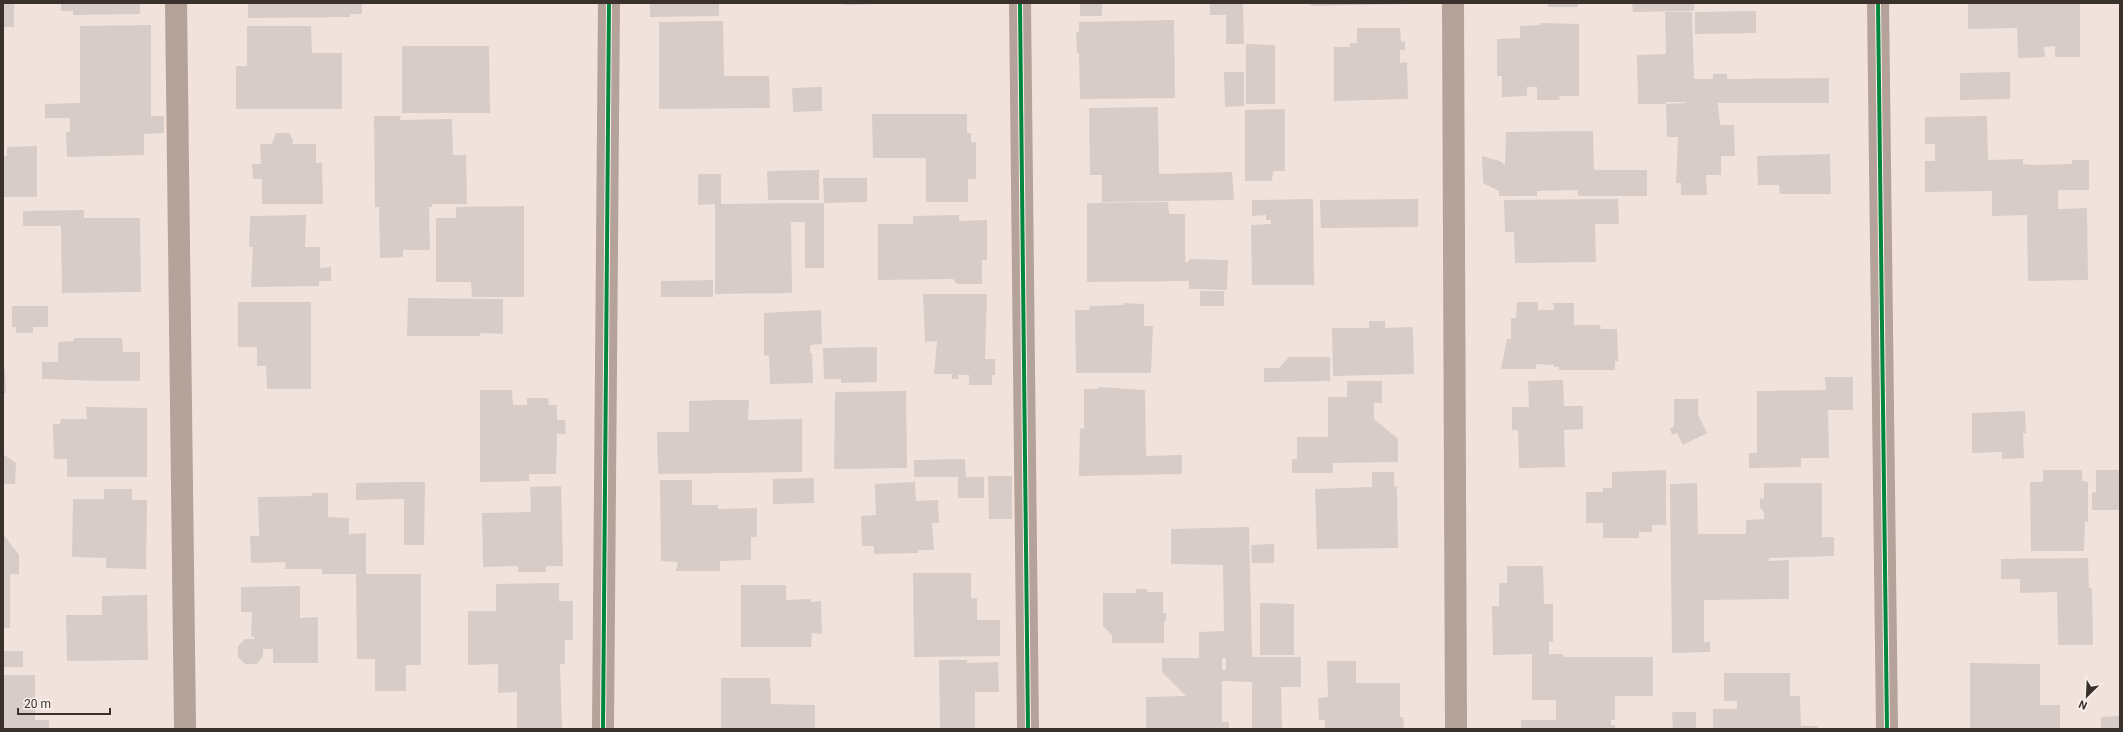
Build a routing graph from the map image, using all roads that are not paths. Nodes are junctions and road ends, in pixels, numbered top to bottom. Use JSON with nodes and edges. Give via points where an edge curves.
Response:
{"nodes":[{"id":1,"x":176,"y":3,"type":"edge"},
{"id":2,"x":609,"y":3,"type":"edge"},
{"id":3,"x":1020,"y":3,"type":"edge"},
{"id":4,"x":1453,"y":3,"type":"edge"},
{"id":5,"x":1878,"y":3,"type":"edge"},
{"id":6,"x":185,"y":727,"type":"dead end"},
{"id":7,"x":603,"y":729,"type":"edge"},
{"id":8,"x":1028,"y":729,"type":"edge"},
{"id":9,"x":1456,"y":729,"type":"edge"},
{"id":10,"x":1887,"y":729,"type":"edge"}],
"edges":[{"from":1,"to":6,"type":"street"},
{"from":2,"to":7,"type":"street"},
{"from":3,"to":8,"type":"street"},
{"from":4,"to":9,"type":"street"},
{"from":5,"to":10,"type":"street"}]}
